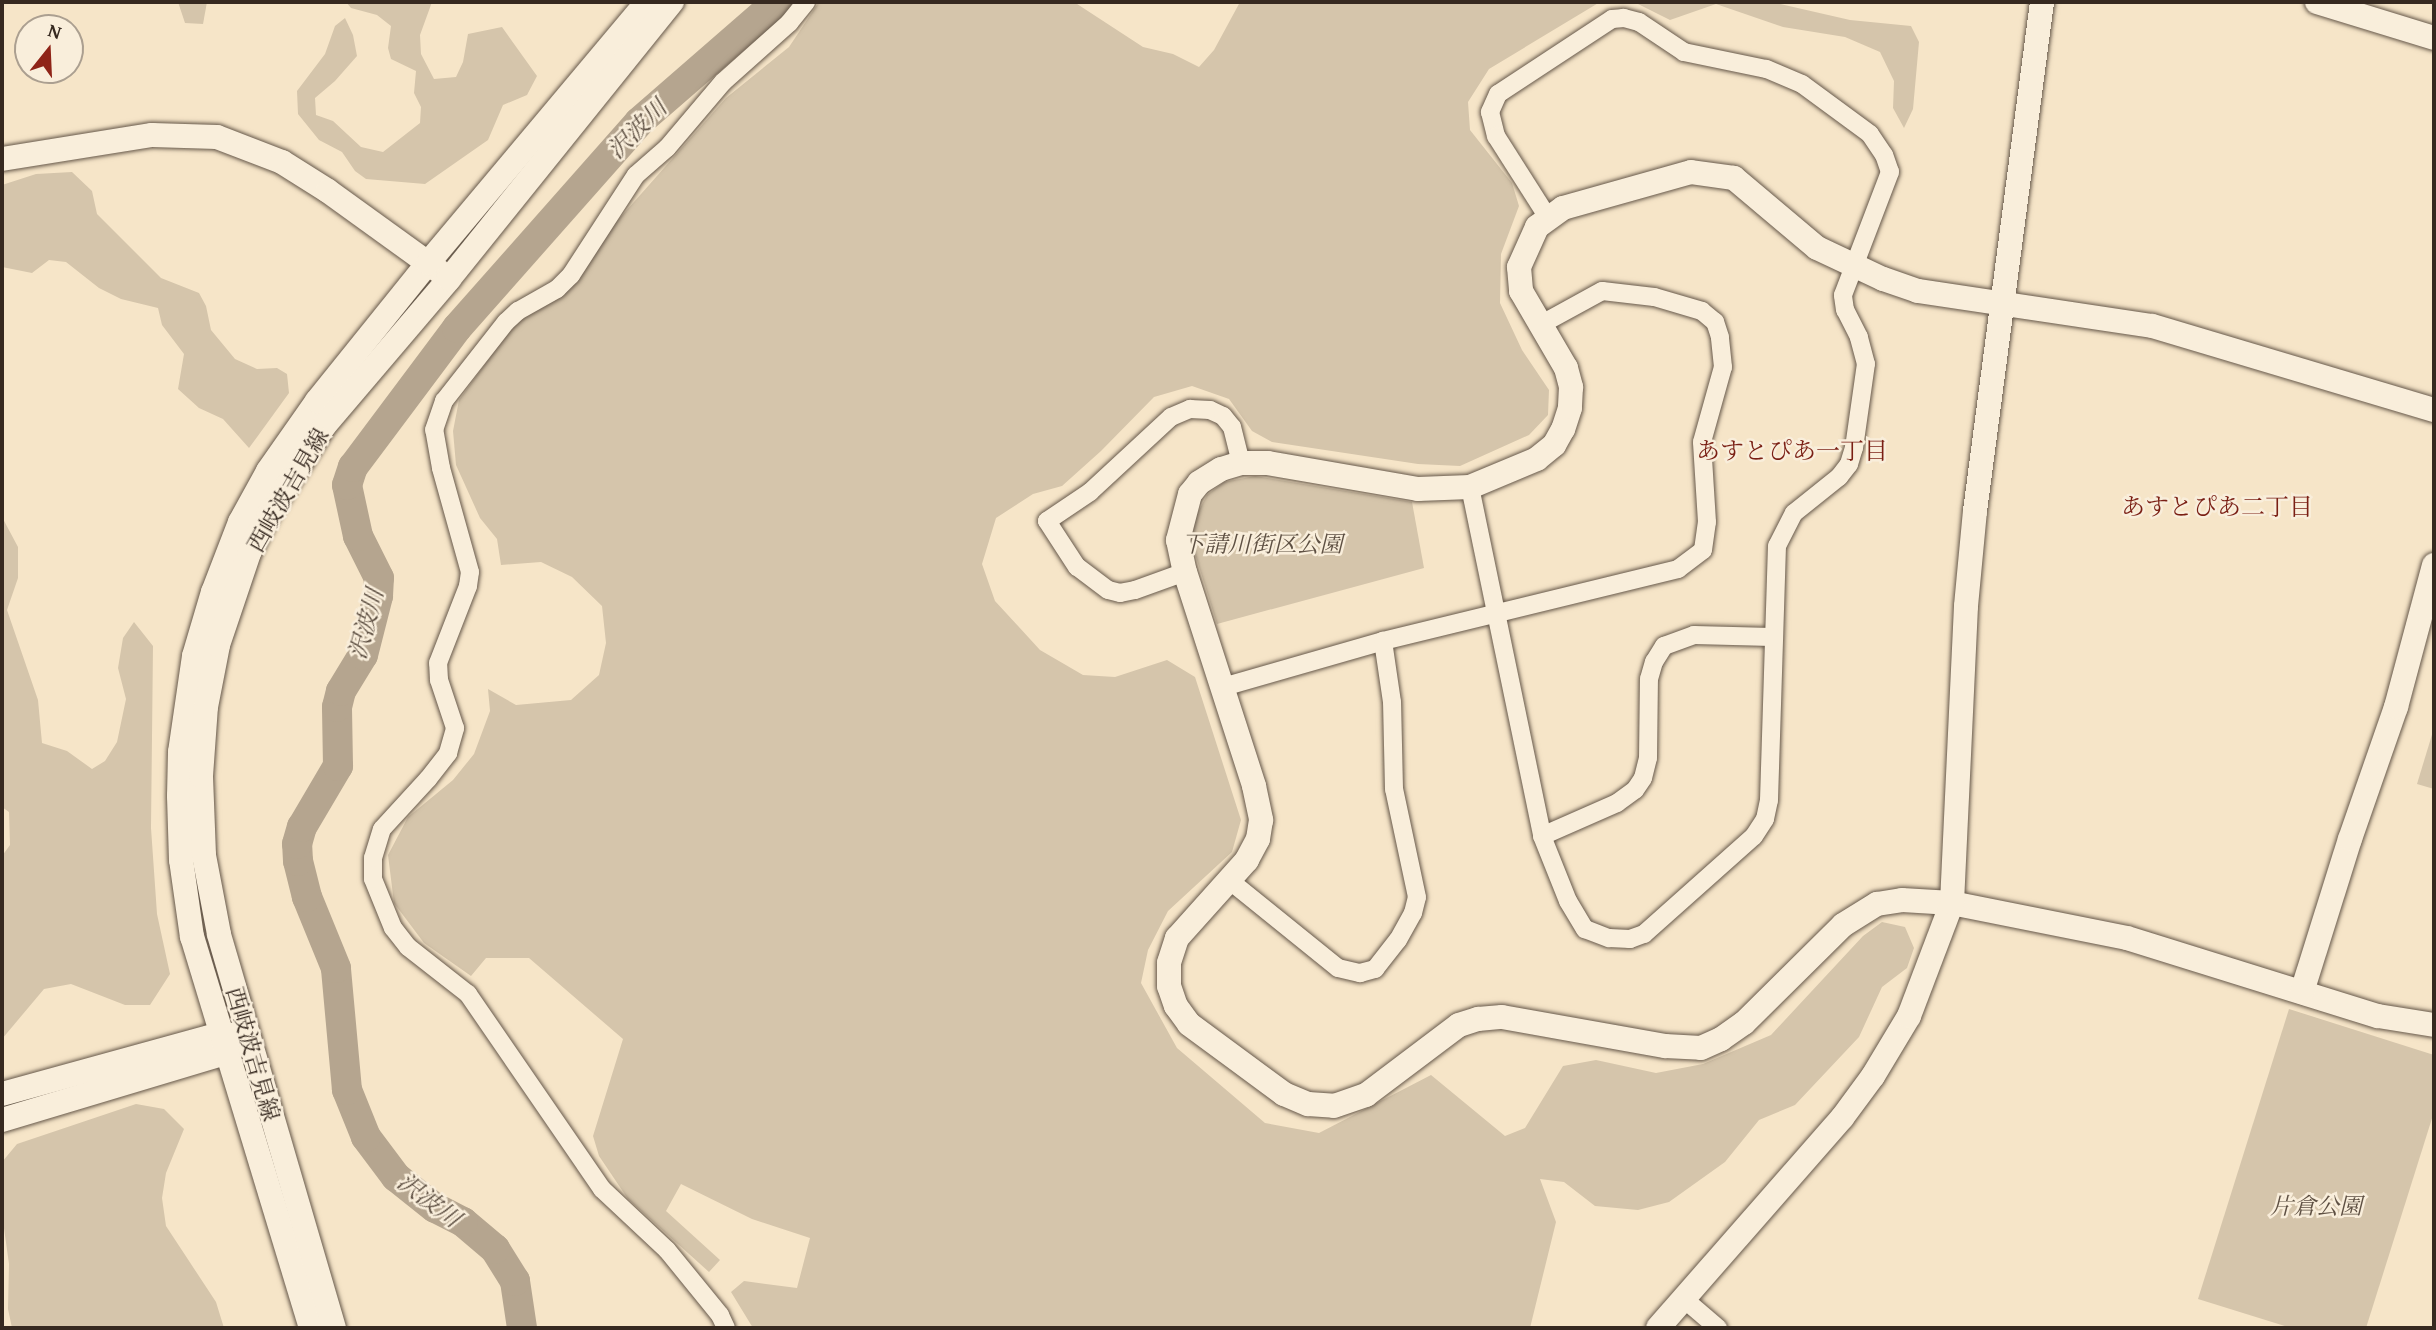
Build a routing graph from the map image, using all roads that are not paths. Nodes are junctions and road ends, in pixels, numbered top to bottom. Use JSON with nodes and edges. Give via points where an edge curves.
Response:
{"nodes":[{"id":1,"x":647,"y":2,"type":"edge"},
{"id":2,"x":672,"y":2,"type":"edge"},
{"id":3,"x":806,"y":2,"type":"edge"},
{"id":4,"x":2042,"y":2,"type":"edge"},
{"id":5,"x":2318,"y":2,"type":"edge"},
{"id":6,"x":2434,"y":38,"type":"edge"},
{"id":7,"x":2,"y":159,"type":"edge"},
{"id":8,"x":1548,"y":216,"type":"junction"},
{"id":9,"x":428,"y":263,"type":"junction"},
{"id":10,"x":1852,"y":266,"type":"junction"},
{"id":11,"x":449,"y":279,"type":"junction"},
{"id":12,"x":2003,"y":303,"type":"junction"},
{"id":13,"x":1541,"y":325,"type":"junction"},
{"id":14,"x":2434,"y":410,"type":"edge"},
{"id":15,"x":1241,"y":463,"type":"junction"},
{"id":16,"x":1469,"y":487,"type":"junction"},
{"id":17,"x":2434,"y":565,"type":"edge"},
{"id":18,"x":1185,"y":572,"type":"junction"},
{"id":19,"x":1496,"y":613,"type":"junction"},
{"id":20,"x":1772,"y":637,"type":"junction"},
{"id":21,"x":1383,"y":640,"type":"junction"},
{"id":22,"x":1223,"y":687,"type":"junction"},
{"id":23,"x":1542,"y":836,"type":"junction"},
{"id":24,"x":1229,"y":880,"type":"junction"},
{"id":25,"x":1952,"y":904,"type":"junction"},
{"id":26,"x":2302,"y":992,"type":"junction"},
{"id":27,"x":2434,"y":1025,"type":"edge"},
{"id":28,"x":247,"y":1035,"type":"junction"},
{"id":29,"x":223,"y":1044,"type":"junction"},
{"id":30,"x":2,"y":1094,"type":"edge"},
{"id":31,"x":2,"y":1120,"type":"edge"},
{"id":32,"x":1685,"y":1299,"type":"junction"},
{"id":33,"x":311,"y":1328,"type":"edge"},
{"id":34,"x":334,"y":1328,"type":"edge"},
{"id":35,"x":726,"y":1328,"type":"edge"},
{"id":36,"x":1658,"y":1328,"type":"edge"},
{"id":37,"x":1718,"y":1328,"type":"edge"}],
"edges":[{"from":1,"to":9,"type":"street","name":"西岐波吉見線"},
{"from":2,"to":11,"type":"street","name":"西岐波吉見線"},
{"from":3,"to":35,"type":"street","via":[[636,175],[571,275],[506,322],[444,401],[434,430],[470,572],[438,663],[455,727],[448,753],[382,828],[373,858],[373,878],[393,928],[408,947],[468,994],[602,1189],[667,1250]]},
{"from":4,"to":12,"type":"street"},
{"from":5,"to":6,"type":"street"},
{"from":7,"to":9,"type":"street","via":[[152,135],[218,136],[282,162]]},
{"from":8,"to":10,"type":"street","via":[[1624,189],[1691,172],[1713,173],[1734,178],[1817,248]]},
{"from":8,"to":10,"type":"street","via":[[1496,136],[1490,113],[1494,102],[1498,94],[1599,27],[1624,18],[1639,22],[1684,52],[1766,69],[1802,83],[1870,134],[1890,172]]},
{"from":8,"to":13,"type":"street","via":[[1525,246],[1518,267],[1521,291]]},
{"from":9,"to":11,"type":"street"},
{"from":9,"to":29,"type":"street","name":"西岐波吉見線","via":[[317,401],[268,471],[226,557],[194,656],[180,752],[181,860],[192,937]]},
{"from":10,"to":12,"type":"street","via":[[1918,290]]},
{"from":10,"to":20,"type":"street","via":[[1843,295],[1845,310],[1866,364],[1854,448],[1839,477],[1794,513],[1782,531],[1777,546]]},
{"from":11,"to":28,"type":"street","name":"西岐波吉見線","via":[[324,426],[293,471],[249,553],[218,645],[206,707],[201,776],[204,855],[219,934]]},
{"from":12,"to":14,"type":"street","via":[[2152,326]]},
{"from":12,"to":25,"type":"street","via":[[1966,607]]},
{"from":13,"to":16,"type":"street","via":[[1566,368],[1571,387],[1563,429],[1554,445],[1537,459]]},
{"from":13,"to":19,"type":"street","via":[[1602,291],[1702,311],[1715,322],[1723,367],[1702,442],[1706,538],[1703,550],[1678,569]]},
{"from":15,"to":16,"type":"street","via":[[1268,463],[1418,489]]},
{"from":15,"to":18,"type":"street","via":[[1221,468],[1190,494],[1178,540]]},
{"from":15,"to":18,"type":"street","via":[[1235,434],[1223,416],[1190,408],[1171,417],[1090,492],[1047,521],[1077,567],[1108,590],[1135,590]]},
{"from":16,"to":19,"type":"street"},
{"from":17,"to":26,"type":"street","via":[[2396,707]]},
{"from":18,"to":22,"type":"street"},
{"from":19,"to":21,"type":"street"},
{"from":19,"to":23,"type":"street"},
{"from":20,"to":23,"type":"street","via":[[1695,635],[1664,646],[1649,679],[1648,758],[1643,778],[1617,803]]},
{"from":20,"to":23,"type":"street","via":[[1765,819],[1754,836],[1660,921],[1630,939],[1609,938],[1585,929]]},
{"from":21,"to":22,"type":"street"},
{"from":21,"to":24,"type":"street","via":[[1392,702],[1394,789],[1417,897],[1398,940],[1375,969],[1360,973],[1338,968]]},
{"from":22,"to":24,"type":"street","via":[[1261,820],[1247,860]]},
{"from":24,"to":25,"type":"street","via":[[1177,938],[1169,963],[1169,986],[1176,1006],[1189,1024],[1284,1094],[1308,1104],[1334,1105],[1366,1095],[1460,1025],[1478,1019],[1502,1017],[1665,1046],[1701,1048],[1744,1023],[1843,925],[1877,904],[1902,900]]},
{"from":25,"to":26,"type":"street","via":[[2127,938]]},
{"from":25,"to":32,"type":"street","via":[[1909,1016],[1874,1076]]},
{"from":26,"to":27,"type":"street","via":[[2378,1016]]},
{"from":28,"to":29,"type":"street"},
{"from":28,"to":34,"type":"street","name":"西岐波吉見線"},
{"from":29,"to":30,"type":"street"},
{"from":29,"to":31,"type":"street"},
{"from":29,"to":33,"type":"street","name":"西岐波吉見線"},
{"from":32,"to":36,"type":"street"},
{"from":32,"to":37,"type":"street"}]}
